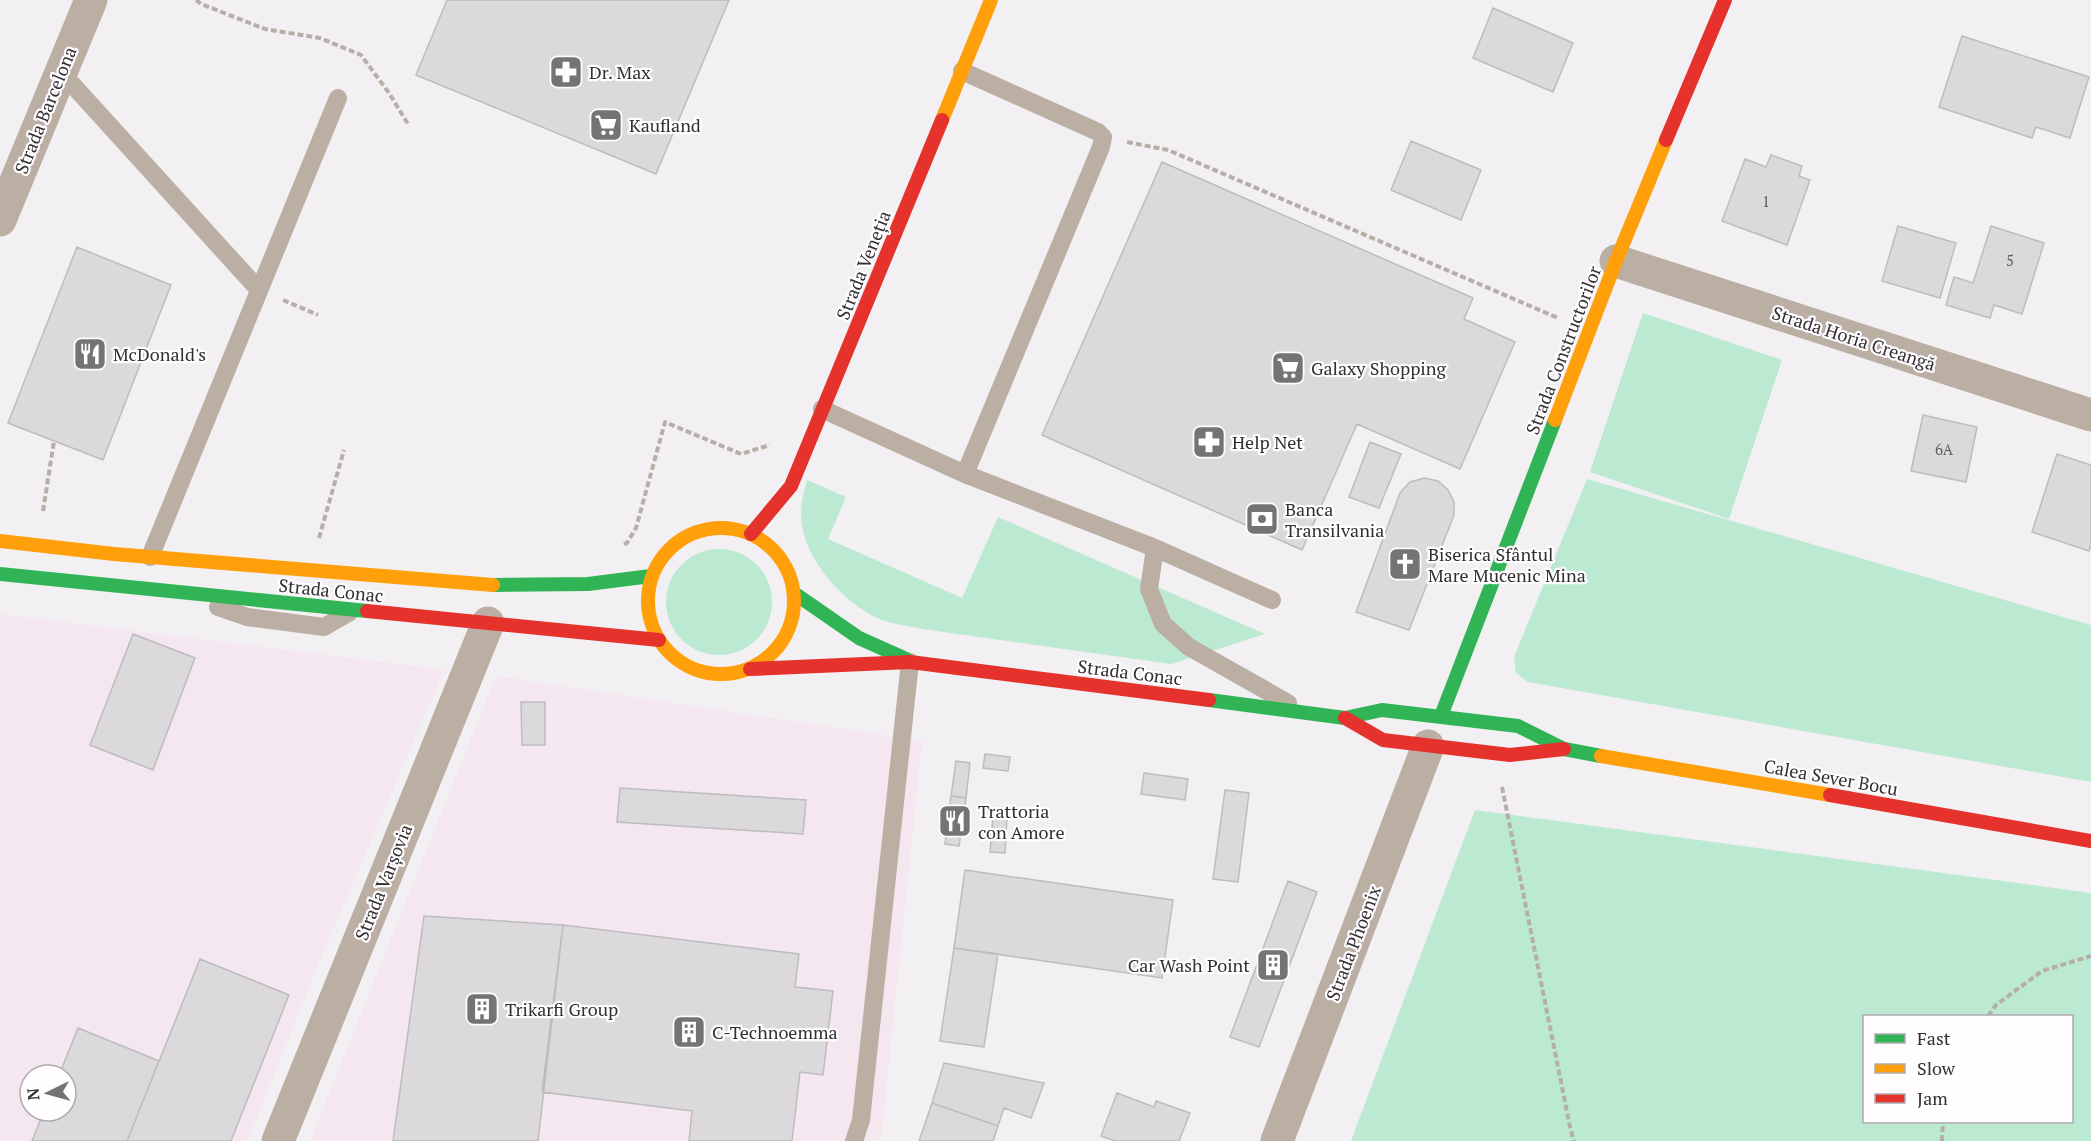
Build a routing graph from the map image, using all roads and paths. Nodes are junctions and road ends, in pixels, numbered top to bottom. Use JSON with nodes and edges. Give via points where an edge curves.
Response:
{"nodes":[{"id":1,"x":91,"y":0,"type":"edge"},
{"id":2,"x":196,"y":0,"type":"edge"},
{"id":3,"x":991,"y":0,"type":"edge"},
{"id":4,"x":1725,"y":0,"type":"edge"},
{"id":5,"x":962,"y":71,"type":"junction"},
{"id":6,"x":61,"y":72,"type":"junction"},
{"id":7,"x":338,"y":98,"type":"dead end"},
{"id":8,"x":408,"y":124,"type":"dead end"},
{"id":9,"x":1103,"y":137,"type":"junction"},
{"id":10,"x":0,"y":219,"type":"edge"},
{"id":11,"x":1616,"y":261,"type":"junction"},
{"id":12,"x":259,"y":290,"type":"junction"},
{"id":13,"x":318,"y":315,"type":"dead end"},
{"id":14,"x":1589,"y":332,"type":"junction"},
{"id":15,"x":822,"y":409,"type":"junction"},
{"id":16,"x":2091,"y":415,"type":"edge"},
{"id":17,"x":54,"y":441,"type":"dead end"},
{"id":18,"x":344,"y":450,"type":"dead end"},
{"id":19,"x":800,"y":464,"type":"junction"},
{"id":20,"x":965,"y":474,"type":"junction"},
{"id":21,"x":43,"y":514,"type":"dead end"},
{"id":22,"x":752,"y":534,"type":"junction"},
{"id":23,"x":0,"y":541,"type":"edge"},
{"id":24,"x":317,"y":545,"type":"dead end"},
{"id":25,"x":618,"y":546,"type":"dead end"},
{"id":26,"x":1155,"y":548,"type":"junction"},
{"id":27,"x":150,"y":557,"type":"junction"},
{"id":28,"x":0,"y":574,"type":"edge"},
{"id":29,"x":651,"y":576,"type":"junction"},
{"id":30,"x":794,"y":593,"type":"junction"},
{"id":31,"x":199,"y":595,"type":"joint"},
{"id":32,"x":1272,"y":600,"type":"dead end"},
{"id":33,"x":353,"y":610,"type":"joint"},
{"id":34,"x":488,"y":623,"type":"junction"},
{"id":35,"x":659,"y":640,"type":"junction"},
{"id":36,"x":910,"y":662,"type":"junction"},
{"id":37,"x":750,"y":669,"type":"junction"},
{"id":38,"x":1305,"y":713,"type":"junction"},
{"id":39,"x":1441,"y":716,"type":"junction"},
{"id":40,"x":1345,"y":718,"type":"junction"},
{"id":41,"x":1428,"y":746,"type":"junction"},
{"id":42,"x":1564,"y":749,"type":"junction"},
{"id":43,"x":1502,"y":787,"type":"dead end"},
{"id":44,"x":2091,"y":841,"type":"edge"},
{"id":45,"x":2091,"y":956,"type":"edge"},
{"id":46,"x":1989,"y":1015,"type":"edge"},
{"id":47,"x":1942,"y":1123,"type":"edge"},
{"id":48,"x":278,"y":1141,"type":"edge"},
{"id":49,"x":854,"y":1141,"type":"edge"},
{"id":50,"x":1277,"y":1141,"type":"edge"},
{"id":51,"x":1574,"y":1141,"type":"edge"},
{"id":52,"x":1942,"y":1141,"type":"edge"}],
"edges":[{"from":1,"to":6,"type":"street","name":"Strada Barcelona"},
{"from":2,"to":8,"type":"path","via":[[265,29],[320,38],[361,55]]},
{"from":3,"to":5,"type":"main road","name":"Strada Veneția"},
{"from":4,"to":11,"type":"main road","name":"Strada Constructorilor"},
{"from":5,"to":9,"type":"lane"},
{"from":5,"to":15,"type":"main road","name":"Strada Veneția"},
{"from":6,"to":10,"type":"street","name":"Strada Barcelona"},
{"from":6,"to":12,"type":"lane"},
{"from":7,"to":12,"type":"lane"},
{"from":9,"to":14,"type":"path","via":[[1168,150]]},
{"from":9,"to":20,"type":"lane"},
{"from":11,"to":14,"type":"main road","name":"Strada Constructorilor"},
{"from":11,"to":16,"type":"street","name":"Strada Horia Creangă"},
{"from":12,"to":13,"type":"path"},
{"from":12,"to":27,"type":"lane"},
{"from":14,"to":39,"type":"main road","name":"Strada Constructorilor"},
{"from":15,"to":19,"type":"main road","name":"Strada Veneția"},
{"from":15,"to":20,"type":"lane"},
{"from":17,"to":21,"type":"path"},
{"from":18,"to":24,"type":"path"},
{"from":19,"to":22,"type":"main road","name":"Strada Veneția","via":[[791,486]]},
{"from":19,"to":25,"type":"path","via":[[773,444],[741,454],[665,422],[636,528],[627,543]]},
{"from":20,"to":26,"type":"lane"},
{"from":22,"to":29,"type":"main road","via":[[734,528],[699,530],[683,537],[664,554]]},
{"from":22,"to":30,"type":"main road","via":[[768,543],[780,558],[790,574]]},
{"from":23,"to":27,"type":"main road","name":"Strada Conac"},
{"from":26,"to":32,"type":"lane"},
{"from":26,"to":38,"type":"lane","via":[[1149,589],[1163,624],[1189,648]]},
{"from":27,"to":29,"type":"main road","name":"Strada Conac","via":[[500,586],[588,584]]},
{"from":28,"to":31,"type":"main road"},
{"from":29,"to":35,"type":"main road","via":[[647,598],[650,620]]},
{"from":30,"to":36,"type":"main road","name":"Strada Conac","via":[[859,638]]},
{"from":30,"to":37,"type":"main road","via":[[791,624],[784,638]]},
{"from":31,"to":33,"type":"lane","via":[[213,606],[247,617],[324,627]]},
{"from":33,"to":34,"type":"main road","name":"Strada Conac"},
{"from":34,"to":35,"type":"main road","name":"Strada Conac"},
{"from":34,"to":48,"type":"street","name":"Strada Varșovia"},
{"from":35,"to":37,"type":"main road","via":[[676,659],[699,671],[724,675]]},
{"from":36,"to":37,"type":"main road","name":"Strada Conac"},
{"from":36,"to":38,"type":"main road","name":"Strada Conac"},
{"from":36,"to":49,"type":"lane","via":[[861,1120]]},
{"from":38,"to":40,"type":"main road","name":"Strada Conac"},
{"from":39,"to":40,"type":"main road","name":"Strada Conac","via":[[1383,710]]},
{"from":39,"to":42,"type":"main road","name":"Calea Sever Bocu","via":[[1518,726]]},
{"from":40,"to":41,"type":"main road","name":"Strada Conac","via":[[1383,740]]},
{"from":41,"to":42,"type":"main road","name":"Calea Sever Bocu","via":[[1510,755]]},
{"from":41,"to":50,"type":"street","name":"Strada Phoenix"},
{"from":42,"to":44,"type":"main road","name":"Calea Sever Bocu"},
{"from":43,"to":51,"type":"path"},
{"from":45,"to":46,"type":"path","via":[[2042,971],[1996,1005]]},
{"from":47,"to":52,"type":"path"}]}
